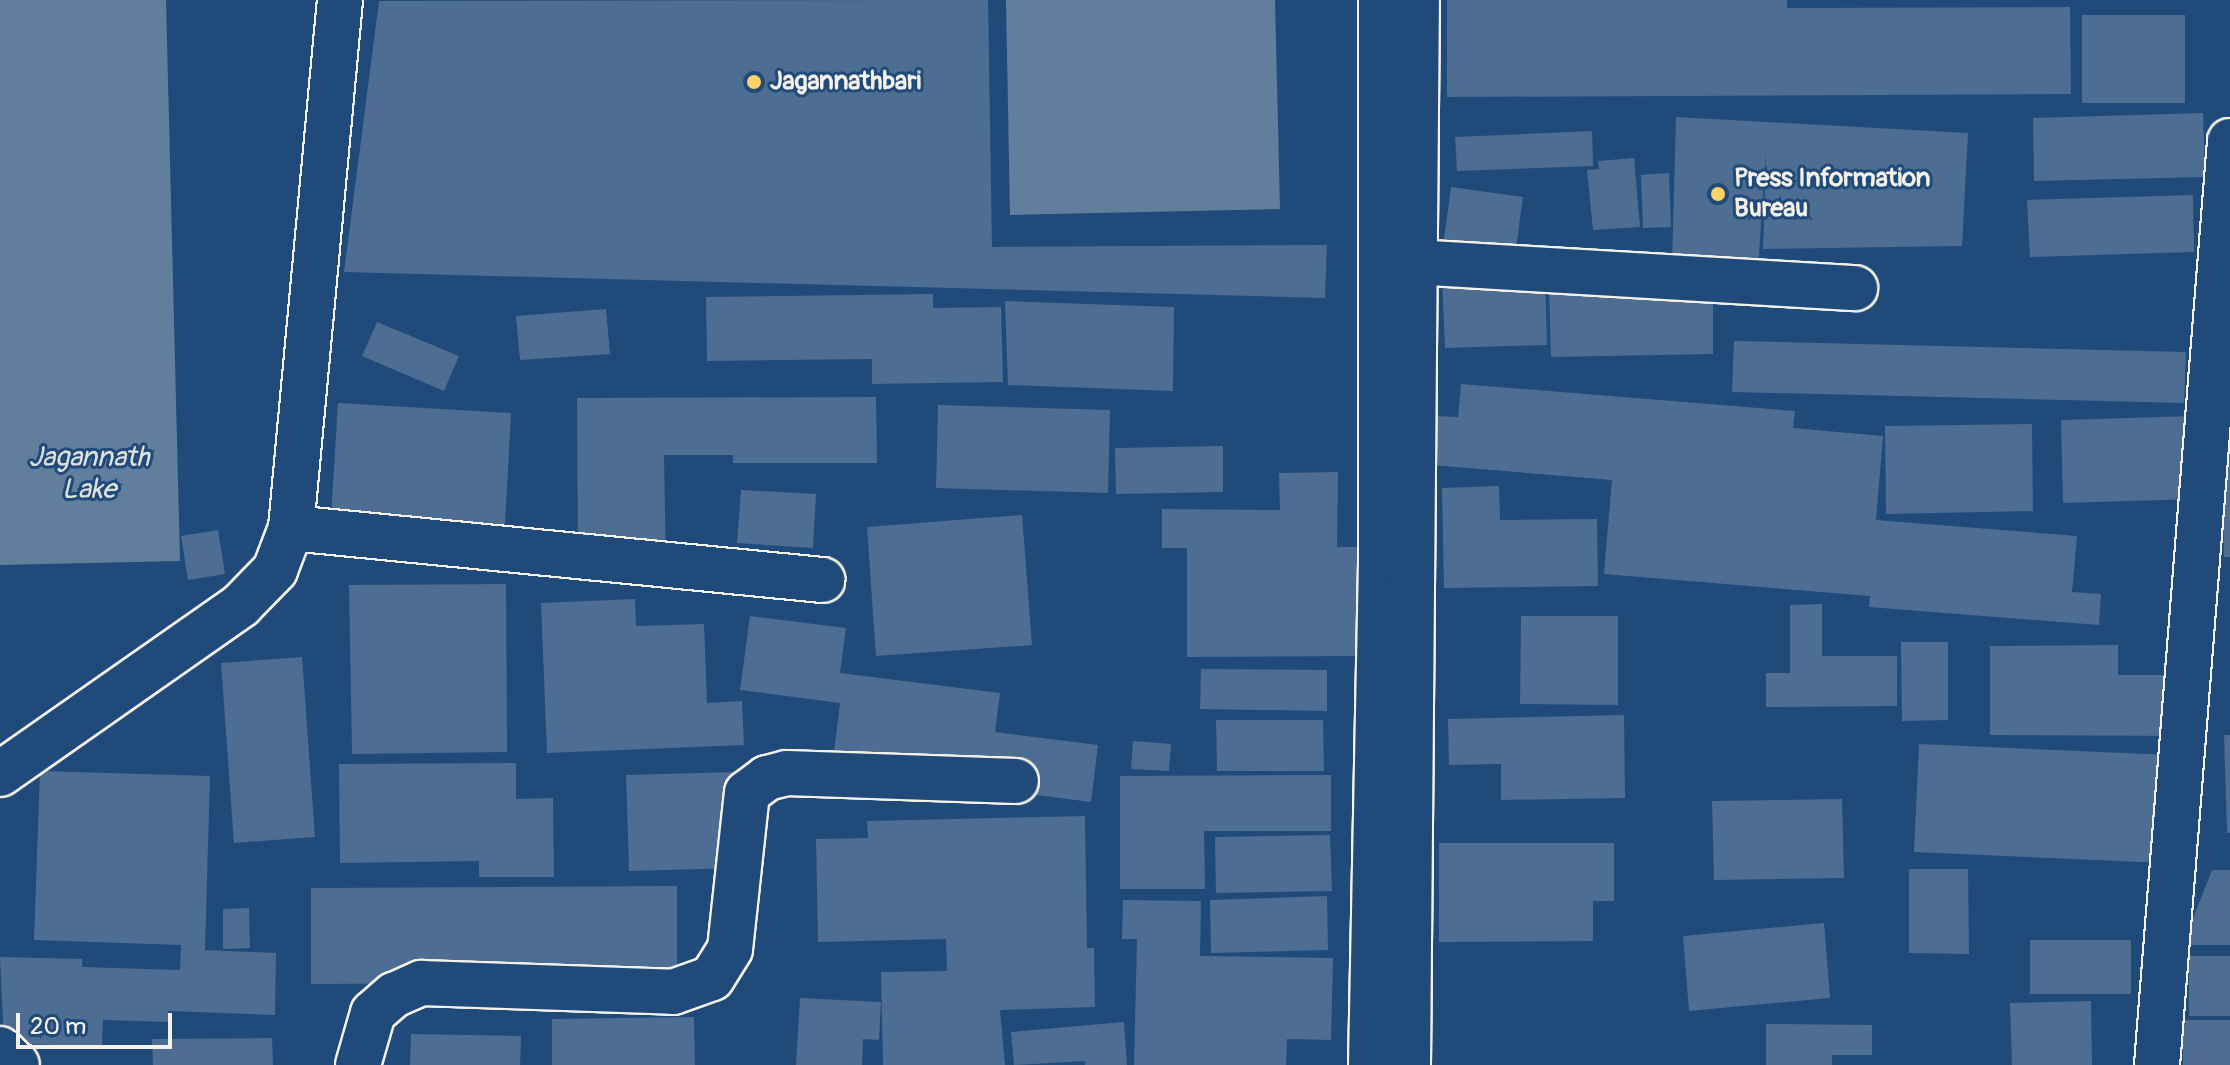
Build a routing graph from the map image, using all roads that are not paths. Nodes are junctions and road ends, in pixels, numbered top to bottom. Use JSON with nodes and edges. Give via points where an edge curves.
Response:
{"nodes":[{"id":1,"x":340,"y":0,"type":"edge"},
{"id":2,"x":1381,"y":0,"type":"edge"},
{"id":3,"x":1417,"y":0,"type":"edge"},
{"id":4,"x":2230,"y":141,"type":"edge"},
{"id":5,"x":1414,"y":262,"type":"junction"},
{"id":6,"x":1855,"y":288,"type":"dead end"},
{"id":7,"x":2222,"y":341,"type":"edge"},
{"id":8,"x":291,"y":528,"type":"junction"},
{"id":9,"x":822,"y":580,"type":"dead end"},
{"id":10,"x":0,"y":774,"type":"edge"},
{"id":11,"x":1016,"y":781,"type":"dead end"},
{"id":12,"x":0,"y":1049,"type":"edge"},
{"id":13,"x":17,"y":1065,"type":"edge"},
{"id":14,"x":358,"y":1065,"type":"edge"},
{"id":15,"x":1371,"y":1065,"type":"edge"},
{"id":16,"x":1408,"y":1065,"type":"edge"},
{"id":17,"x":2157,"y":1065,"type":"edge"}],
"edges":[{"from":1,"to":8,"type":"street"},
{"from":2,"to":15,"type":"street","via":[[1381,562]]},
{"from":3,"to":5,"type":"street"},
{"from":4,"to":7,"type":"street"},
{"from":5,"to":6,"type":"street"},
{"from":5,"to":16,"type":"street","via":[[1415,684]]},
{"from":7,"to":17,"type":"street"},
{"from":8,"to":9,"type":"street"},
{"from":8,"to":10,"type":"street","via":[[275,570],[241,605]]},
{"from":11,"to":14,"type":"street","via":[[787,773],[767,778],[747,793],[730,949],[712,978],[673,992],[421,983],[394,995],[373,1013]]},
{"from":12,"to":13,"type":"street"}]}
